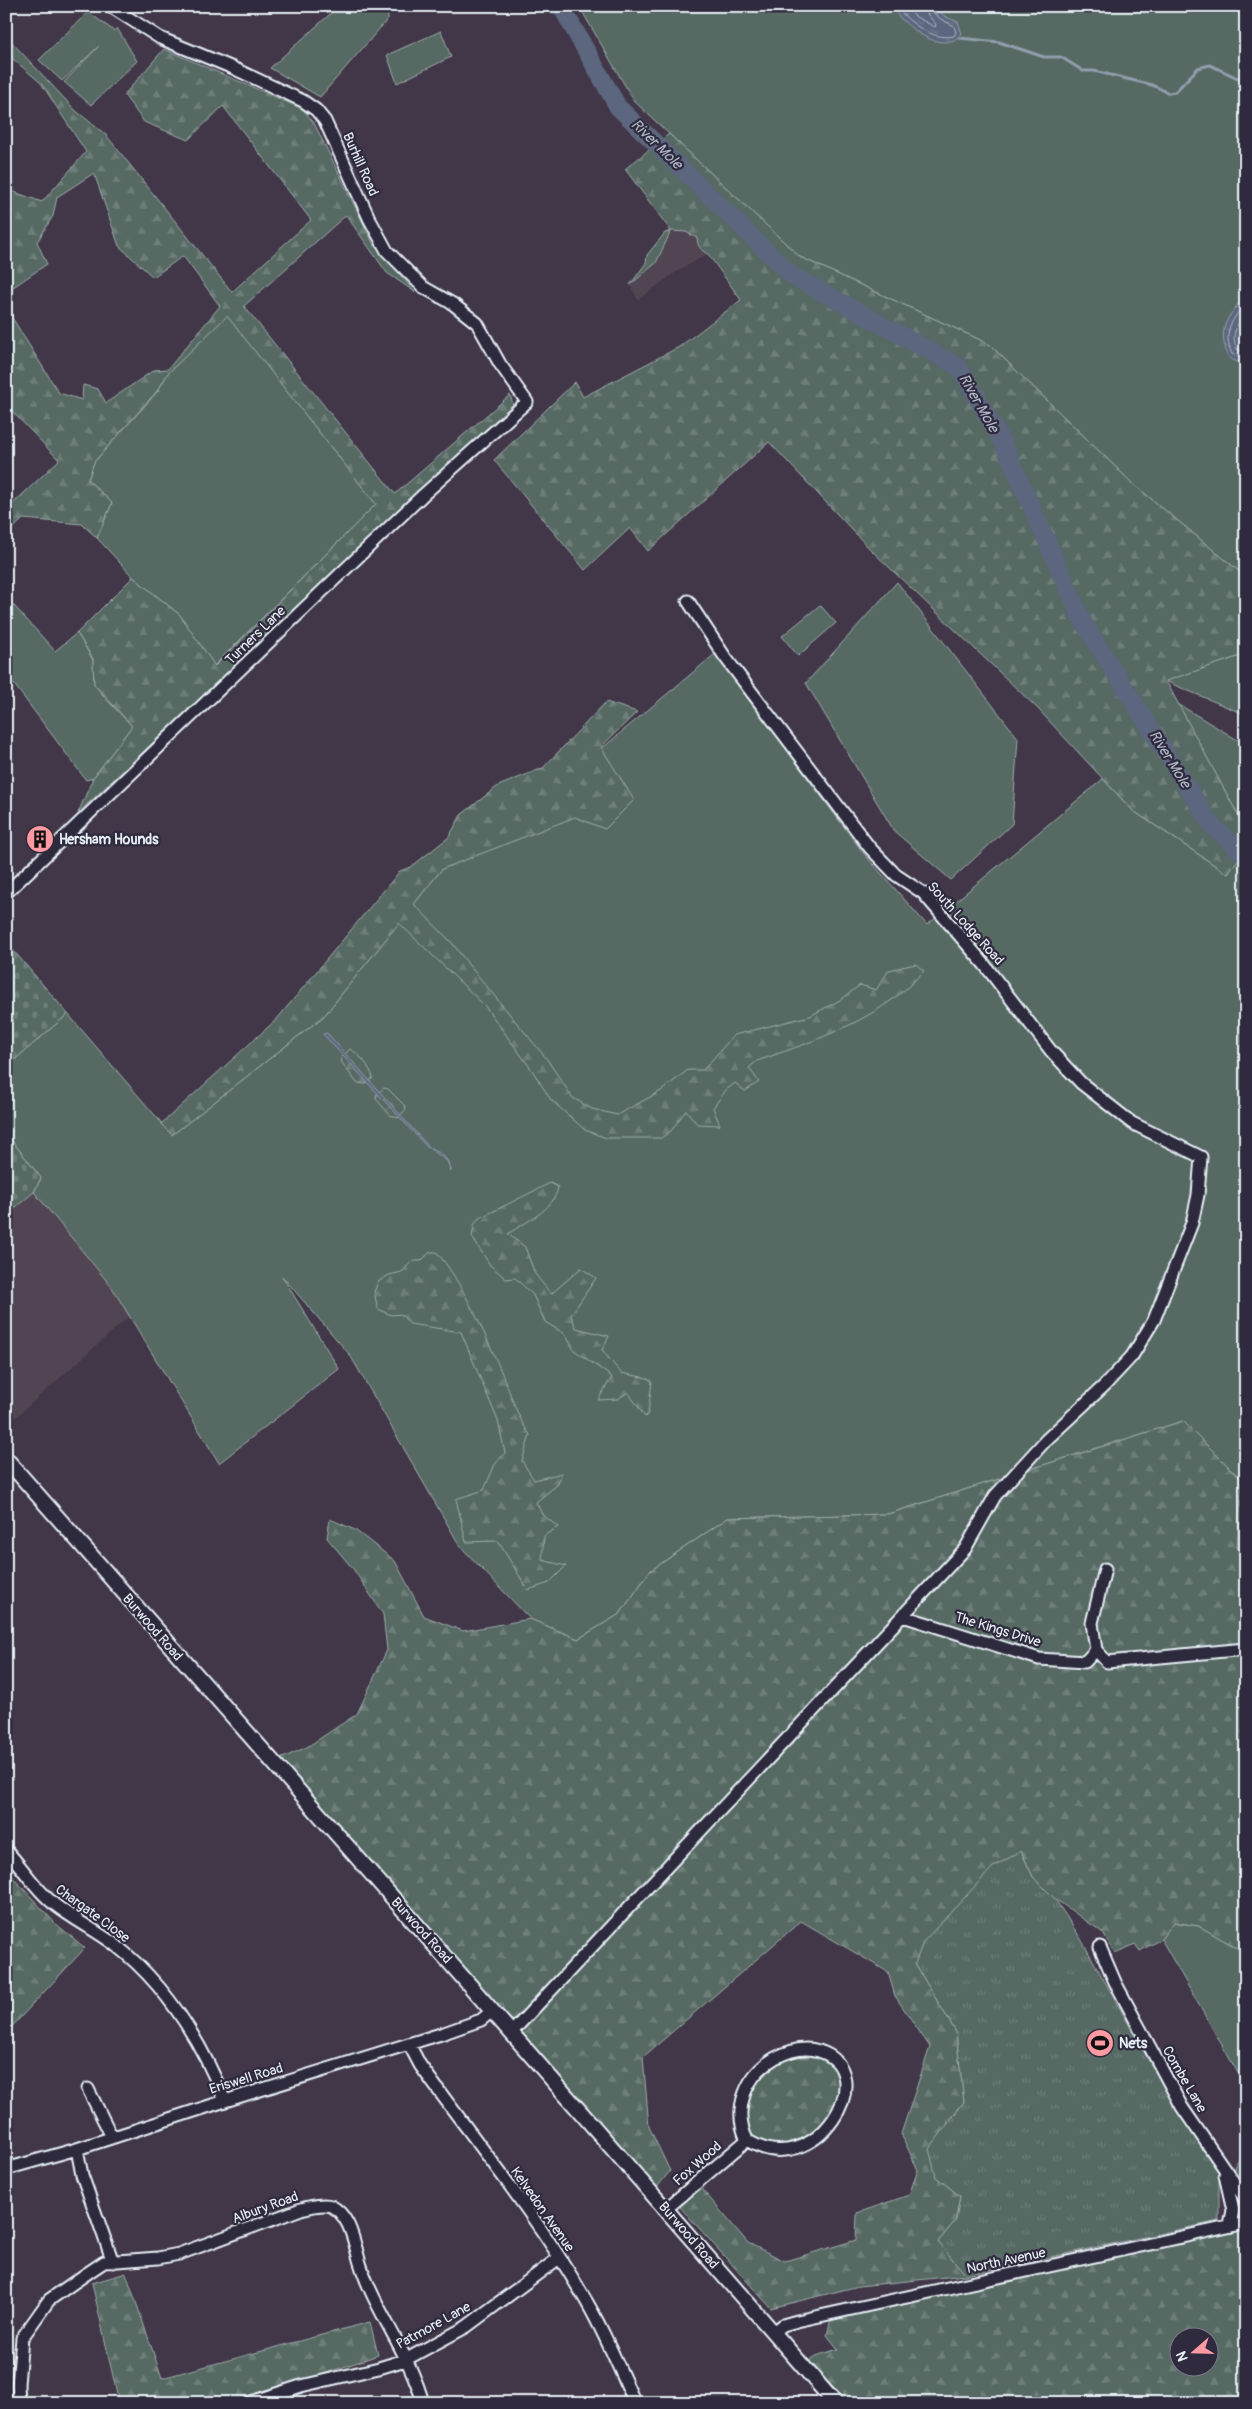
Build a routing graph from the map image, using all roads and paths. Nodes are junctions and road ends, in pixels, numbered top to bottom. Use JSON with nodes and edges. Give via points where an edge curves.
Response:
{"nodes":[{"id":1,"x":110,"y":6,"type":"edge"},
{"id":2,"x":527,"y":402,"type":"joint"},
{"id":3,"x":688,"y":601,"type":"dead end"},
{"id":4,"x":6,"y":893,"type":"edge"},
{"id":5,"x":6,"y":1460,"type":"edge"},
{"id":6,"x":1105,"y":1569,"type":"dead end"},
{"id":7,"x":903,"y":1616,"type":"junction"},
{"id":8,"x":1246,"y":1649,"type":"edge"},
{"id":9,"x":1096,"y":1650,"type":"junction"},
{"id":10,"x":1085,"y":1662,"type":"junction"},
{"id":11,"x":1107,"y":1662,"type":"junction"},
{"id":12,"x":6,"y":1850,"type":"edge"},
{"id":13,"x":1100,"y":1947,"type":"dead end"},
{"id":14,"x":492,"y":2011,"type":"junction"},
{"id":15,"x":511,"y":2033,"type":"junction"},
{"id":16,"x":409,"y":2044,"type":"junction"},
{"id":17,"x":88,"y":2089,"type":"dead end"},
{"id":18,"x":224,"y":2101,"type":"junction"},
{"id":19,"x":112,"y":2137,"type":"junction"},
{"id":20,"x":747,"y":2140,"type":"junction"},
{"id":21,"x":76,"y":2149,"type":"junction"},
{"id":22,"x":6,"y":2169,"type":"edge"},
{"id":23,"x":1223,"y":2169,"type":"junction"},
{"id":24,"x":1246,"y":2200,"type":"edge"},
{"id":25,"x":666,"y":2209,"type":"junction"},
{"id":26,"x":1246,"y":2223,"type":"edge"},
{"id":27,"x":1230,"y":2226,"type":"junction"},
{"id":28,"x":559,"y":2258,"type":"junction"},
{"id":29,"x":113,"y":2262,"type":"junction"},
{"id":30,"x":774,"y":2332,"type":"junction"},
{"id":31,"x":405,"y":2360,"type":"junction"},
{"id":32,"x":19,"y":2403,"type":"edge"},
{"id":33,"x":248,"y":2403,"type":"edge"},
{"id":34,"x":424,"y":2403,"type":"edge"},
{"id":35,"x":635,"y":2403,"type":"edge"},
{"id":36,"x":834,"y":2403,"type":"edge"}],
"edges":[{"from":1,"to":2,"type":"street","name":"Burhill Road","via":[[160,38],[233,68],[316,110],[325,121],[387,251],[423,287],[477,322],[500,364]]},
{"from":2,"to":4,"type":"street","name":"Turners Lane","via":[[423,495]]},
{"from":3,"to":7,"type":"street","name":"South Lodge Road","via":[[725,656],[870,848],[896,875],[923,893],[984,964],[1051,1051],[1101,1101],[1132,1123],[1201,1157],[1192,1223],[1154,1320],[1132,1356],[995,1496],[965,1549]]},
{"from":5,"to":14,"type":"street","name":"Burwood Road"},
{"from":6,"to":9,"type":"street","via":[[1092,1623]]},
{"from":7,"to":10,"type":"street","name":"The Kings Drive","via":[[1039,1659]]},
{"from":7,"to":15,"type":"street"},
{"from":8,"to":11,"type":"street","name":"The Kings Drive"},
{"from":9,"to":10,"type":"street"},
{"from":9,"to":11,"type":"street"},
{"from":10,"to":11,"type":"street","name":"The Kings Drive"},
{"from":12,"to":18,"type":"street","name":"Chargate Close","via":[[53,1904],[115,1945],[158,1986],[185,2021],[210,2064]]},
{"from":13,"to":23,"type":"street","name":"Combe Lane","via":[[1114,1982],[1175,2096]]},
{"from":14,"to":15,"type":"street","name":"Burwood Road"},
{"from":14,"to":16,"type":"street","name":"Eriswell Road","via":[[477,2022]]},
{"from":15,"to":25,"type":"street","name":"Burwood Road"},
{"from":16,"to":18,"type":"street","name":"Eriswell Road"},
{"from":16,"to":28,"type":"street","name":"Kelvedon Avenue"},
{"from":17,"to":19,"type":"street"},
{"from":18,"to":19,"type":"street","name":"Eriswell Road"},
{"from":19,"to":21,"type":"street","name":"Eriswell Road"},
{"from":20,"to":20,"type":"street","via":[[740,2122],[743,2096],[755,2076],[769,2062],[791,2051],[807,2048],[829,2055],[839,2065],[845,2080],[844,2097],[837,2114],[821,2134],[799,2147],[780,2151],[764,2149]]},
{"from":20,"to":25,"type":"street","name":"Fox Wood"},
{"from":21,"to":22,"type":"street","name":"Eriswell Road"},
{"from":21,"to":29,"type":"street"},
{"from":23,"to":24,"type":"street","name":"Combe Lane"},
{"from":23,"to":27,"type":"street","name":"Combe Lane","via":[[1233,2210]]},
{"from":25,"to":30,"type":"street","name":"Burwood Road"},
{"from":26,"to":27,"type":"street","name":"North Avenue"},
{"from":27,"to":30,"type":"street","name":"North Avenue","via":[[791,2323]]},
{"from":28,"to":31,"type":"street","name":"Patmore Lane","via":[[466,2327]]},
{"from":28,"to":35,"type":"street","name":"Kelvedon Avenue","via":[[589,2306]]},
{"from":29,"to":31,"type":"street","name":"Albury Road","via":[[179,2254],[301,2209],[331,2206],[350,2228],[368,2288]]},
{"from":29,"to":32,"type":"street","via":[[104,2262],[49,2300],[33,2320],[22,2338]]},
{"from":30,"to":36,"type":"street","name":"Burwood Road"},
{"from":31,"to":33,"type":"street","name":"Patmore Lane"},
{"from":31,"to":34,"type":"street","name":"Albury Road"}]}
